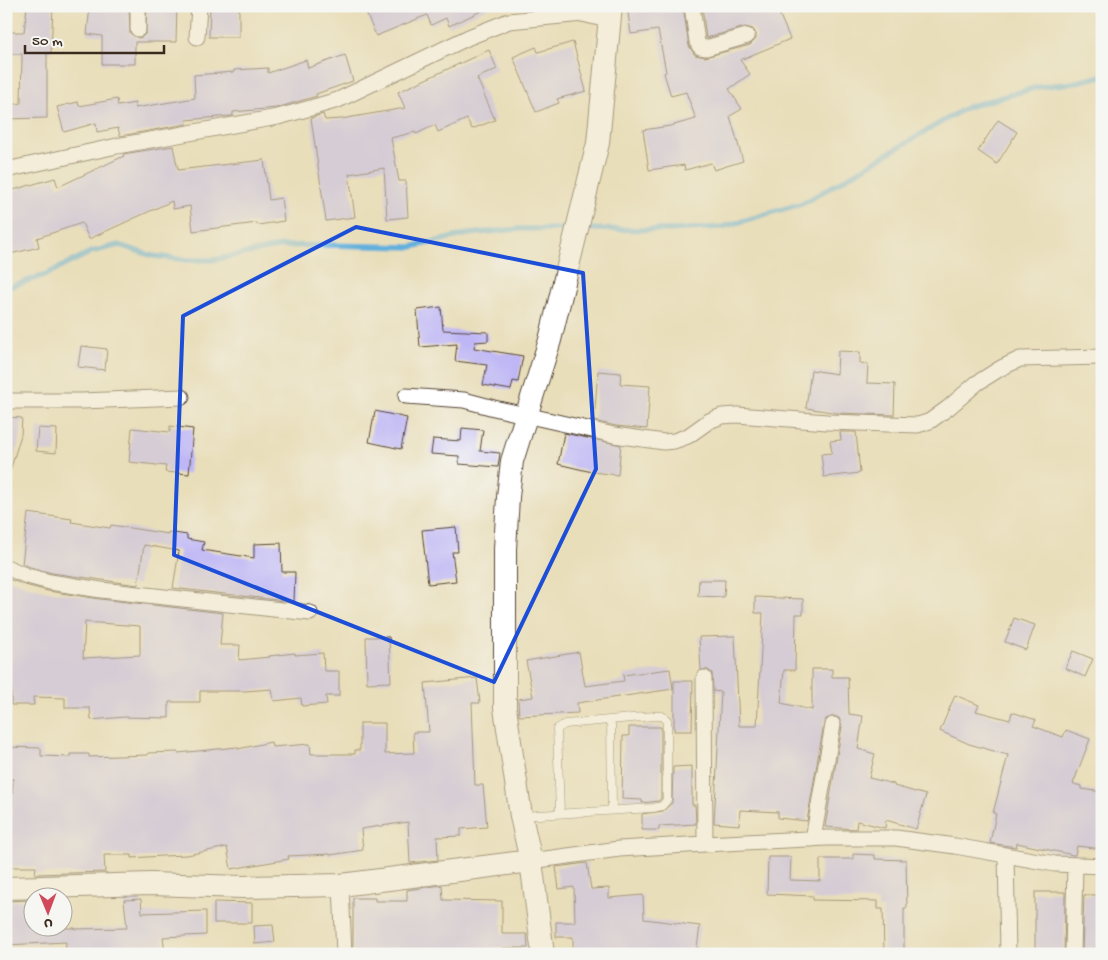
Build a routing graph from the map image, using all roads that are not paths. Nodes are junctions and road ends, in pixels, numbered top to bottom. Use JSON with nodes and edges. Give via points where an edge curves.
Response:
{"nodes":[{"id":1,"x":138,"y":6,"type":"edge"},
{"id":2,"x":199,"y":6,"type":"edge"},
{"id":3,"x":692,"y":6,"type":"edge"},
{"id":4,"x":611,"y":14,"type":"edge"},
{"id":5,"x":138,"y":29,"type":"dead end"},
{"id":6,"x":747,"y":36,"type":"dead end"},
{"id":7,"x":197,"y":38,"type":"dead end"},
{"id":8,"x":6,"y":170,"type":"edge"},
{"id":9,"x":1102,"y":357,"type":"edge"},
{"id":10,"x":406,"y":396,"type":"dead end"},
{"id":11,"x":182,"y":397,"type":"dead end"},
{"id":12,"x":6,"y":401,"type":"edge"},
{"id":13,"x":527,"y":415,"type":"junction"},
{"id":14,"x":6,"y":567,"type":"edge"},
{"id":15,"x":310,"y":613,"type":"dead end"},
{"id":16,"x":704,"y":678,"type":"dead end"},
{"id":17,"x":611,"y":720,"type":"junction"},
{"id":18,"x":833,"y":725,"type":"dead end"},
{"id":19,"x":612,"y":810,"type":"junction"},
{"id":20,"x":560,"y":813,"type":"junction"},
{"id":21,"x":521,"y":816,"type":"junction"},
{"id":22,"x":813,"y":839,"type":"junction"},
{"id":23,"x":705,"y":844,"type":"junction"},
{"id":24,"x":1006,"y":856,"type":"junction"},
{"id":25,"x":531,"y":861,"type":"junction"},
{"id":26,"x":1075,"y":865,"type":"junction"},
{"id":27,"x":1102,"y":866,"type":"edge"},
{"id":28,"x":341,"y":884,"type":"junction"},
{"id":29,"x":6,"y":888,"type":"edge"},
{"id":30,"x":344,"y":954,"type":"edge"},
{"id":31,"x":543,"y":954,"type":"edge"},
{"id":32,"x":1008,"y":954,"type":"edge"},
{"id":33,"x":1072,"y":954,"type":"edge"}],
"edges":[{"from":1,"to":5,"type":"street"},
{"from":2,"to":7,"type":"street"},
{"from":3,"to":6,"type":"street","via":[[700,47]]},
{"from":4,"to":8,"type":"street","via":[[509,21],[338,100],[249,122]]},
{"from":4,"to":13,"type":"street","via":[[598,143],[550,340]]},
{"from":9,"to":13,"type":"street","via":[[1020,359],[977,383],[948,408],[918,426],[737,415],[722,416],[688,436],[664,442],[614,435]]},
{"from":10,"to":13,"type":"street","via":[[470,401]]},
{"from":11,"to":12,"type":"street"},
{"from":13,"to":21,"type":"street","via":[[512,461],[505,549],[505,708]]},
{"from":14,"to":15,"type":"street","via":[[50,582],[102,590]]},
{"from":16,"to":23,"type":"street"},
{"from":17,"to":19,"type":"lane"},
{"from":17,"to":19,"type":"lane","via":[[662,716],[667,720],[667,800],[662,806],[653,808]]},
{"from":17,"to":20,"type":"lane","via":[[565,724],[557,728]]},
{"from":18,"to":22,"type":"street"},
{"from":19,"to":20,"type":"lane"},
{"from":20,"to":21,"type":"lane"},
{"from":21,"to":25,"type":"street"},
{"from":22,"to":23,"type":"street"},
{"from":22,"to":24,"type":"street","via":[[896,838]]},
{"from":23,"to":25,"type":"street","via":[[619,849]]},
{"from":24,"to":26,"type":"street"},
{"from":24,"to":32,"type":"street"},
{"from":25,"to":28,"type":"street"},
{"from":25,"to":31,"type":"street"},
{"from":26,"to":27,"type":"street"},
{"from":26,"to":33,"type":"street"},
{"from":28,"to":29,"type":"street"},
{"from":28,"to":30,"type":"street"}]}
